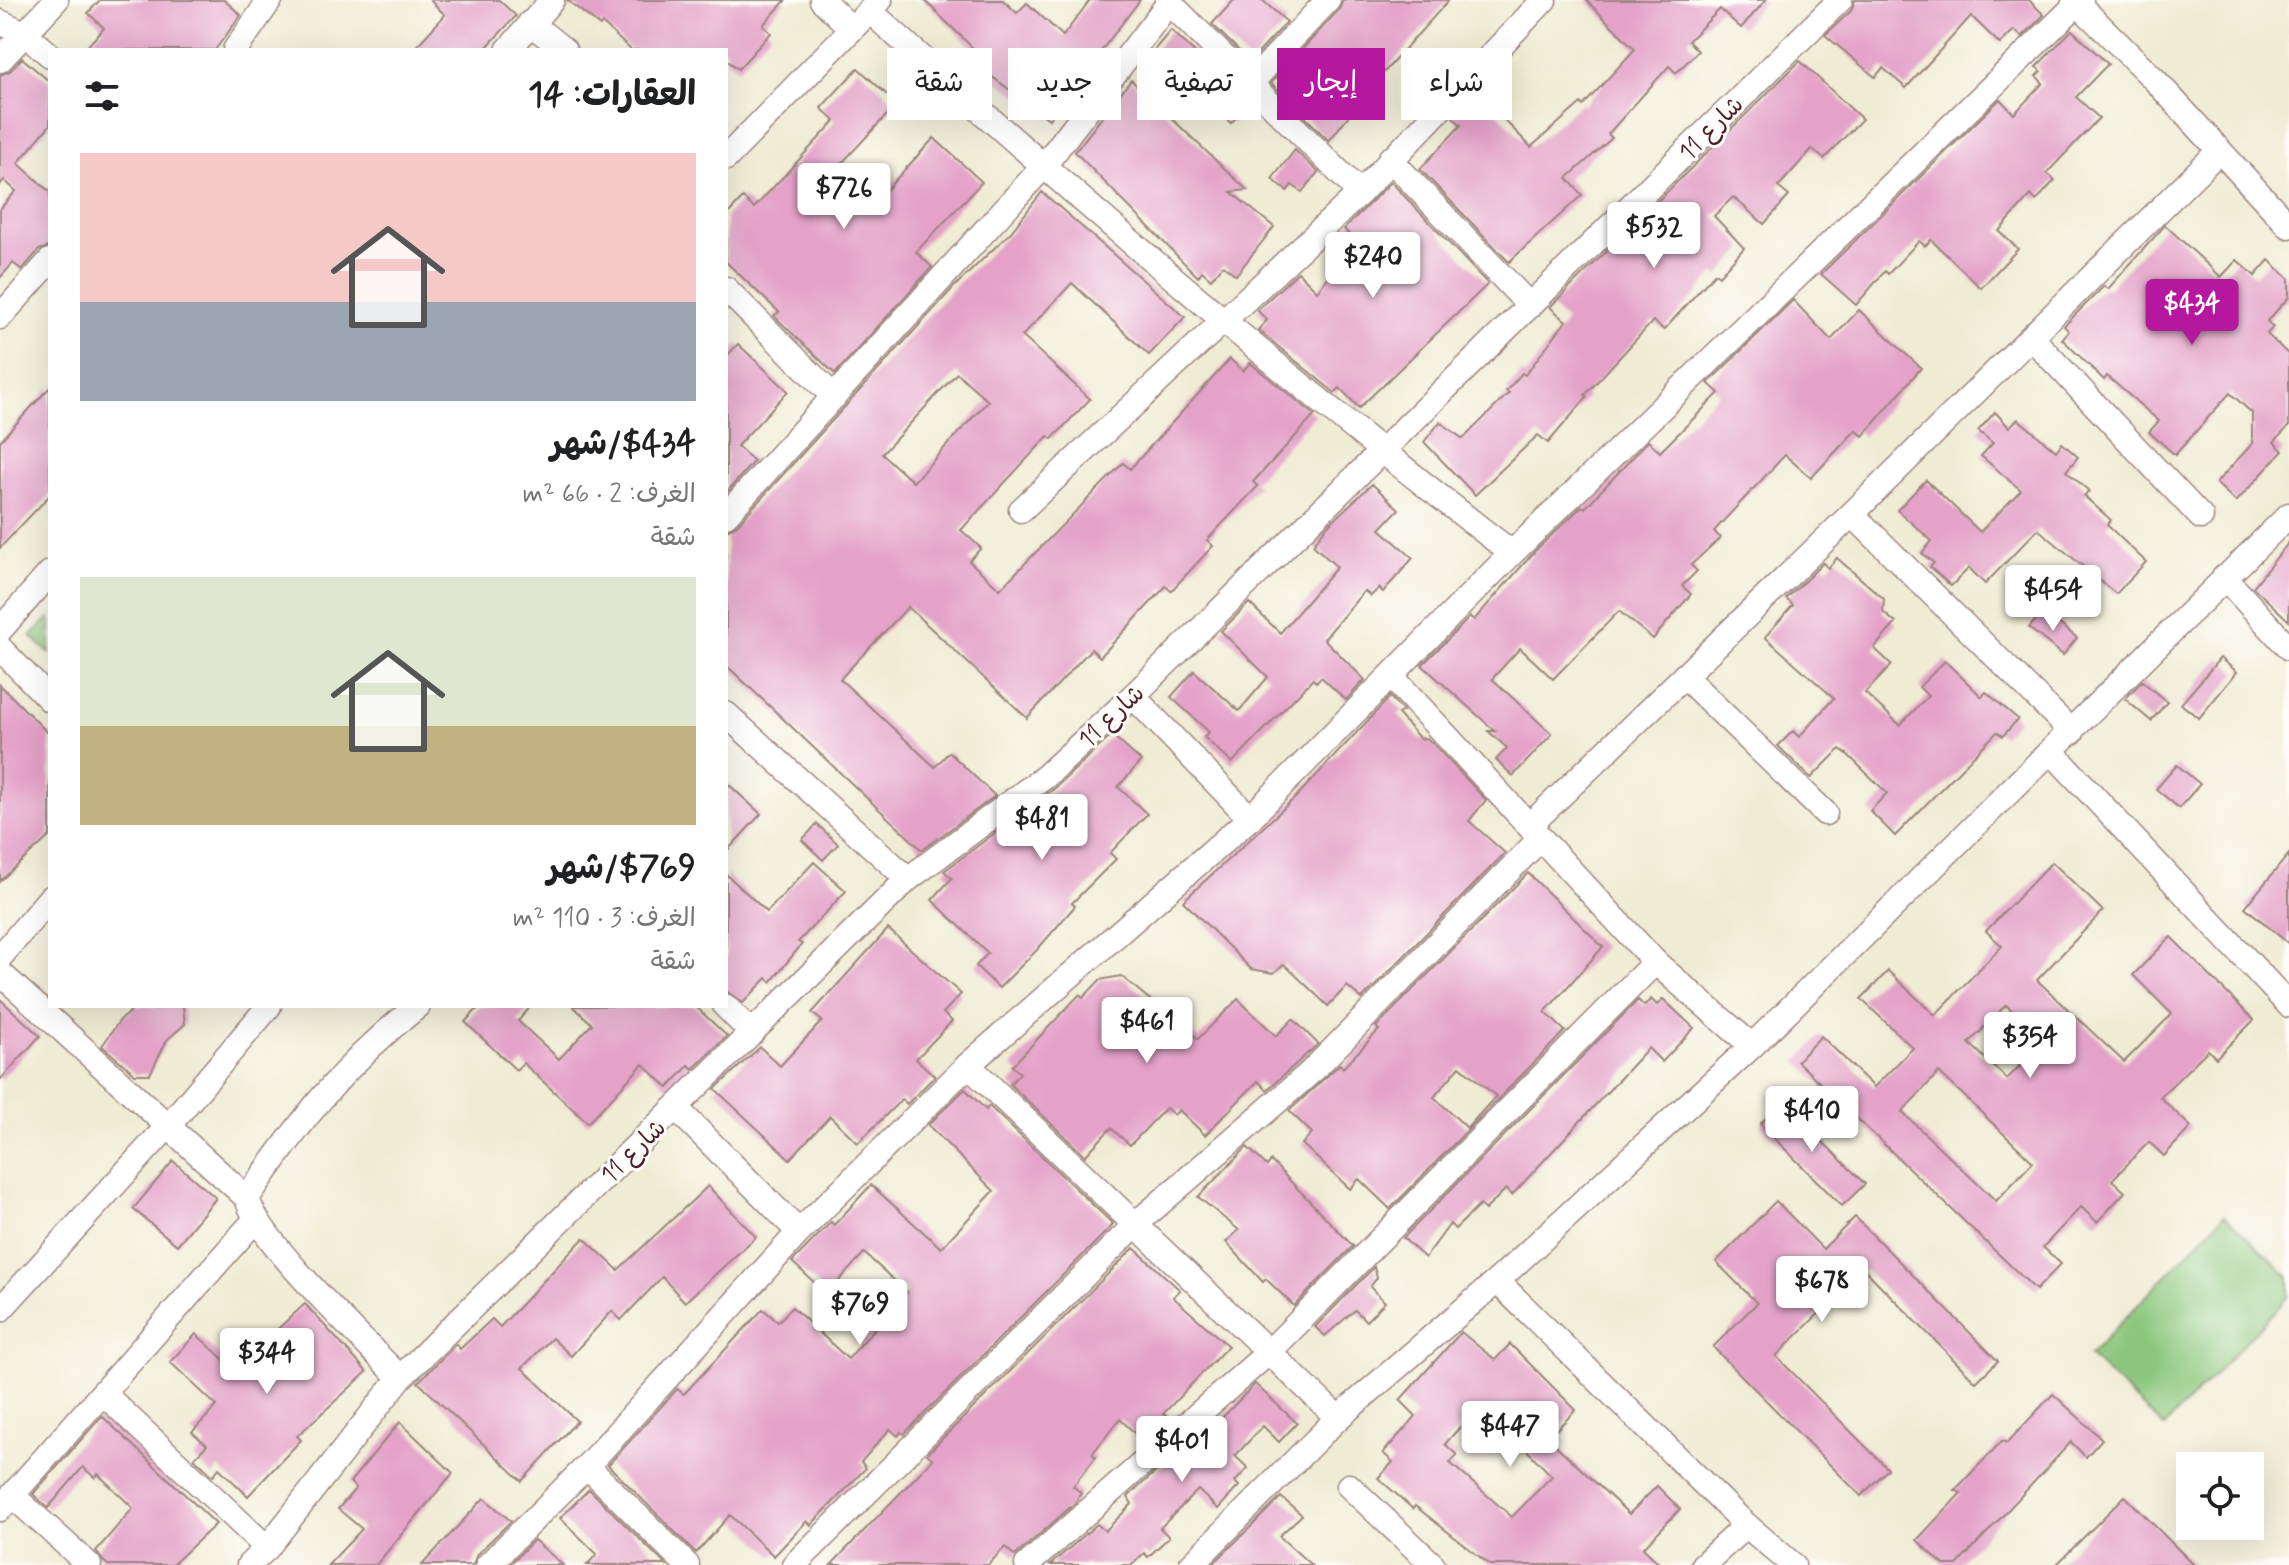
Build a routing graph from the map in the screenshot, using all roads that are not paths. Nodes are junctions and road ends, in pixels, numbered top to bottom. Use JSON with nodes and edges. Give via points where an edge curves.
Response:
{"nodes":[{"id":1,"x":56,"y":0,"type":"edge"},
{"id":2,"x":270,"y":0,"type":"edge"},
{"id":3,"x":552,"y":0,"type":"edge"},
{"id":4,"x":822,"y":0,"type":"edge"},
{"id":5,"x":1328,"y":0,"type":"edge"},
{"id":6,"x":1544,"y":0,"type":"edge"},
{"id":7,"x":1840,"y":0,"type":"edge"},
{"id":8,"x":1169,"y":1,"type":"edge"},
{"id":9,"x":2078,"y":1,"type":"edge"},
{"id":10,"x":876,"y":6,"type":"edge"},
{"id":11,"x":0,"y":22,"type":"edge"},
{"id":12,"x":530,"y":23,"type":"junction"},
{"id":13,"x":852,"y":29,"type":"junction"},
{"id":14,"x":24,"y":33,"type":"junction"},
{"id":15,"x":236,"y":48,"type":"edge"},
{"id":16,"x":510,"y":48,"type":"edge"},
{"id":17,"x":561,"y":48,"type":"edge"},
{"id":18,"x":1216,"y":48,"type":"edge"},
{"id":19,"x":48,"y":53,"type":"edge"},
{"id":20,"x":0,"y":60,"type":"edge"},
{"id":21,"x":1261,"y":72,"type":"edge"},
{"id":22,"x":1261,"y":93,"type":"edge"},
{"id":23,"x":2218,"y":152,"type":"junction"},
{"id":24,"x":728,"y":156,"type":"edge"},
{"id":25,"x":1390,"y":159,"type":"junction"},
{"id":26,"x":1043,"y":167,"type":"junction"},
{"id":27,"x":1360,"y":193,"type":"junction"},
{"id":28,"x":2289,"y":226,"type":"edge"},
{"id":29,"x":48,"y":263,"type":"edge"},
{"id":30,"x":728,"y":291,"type":"edge"},
{"id":31,"x":1530,"y":306,"type":"junction"},
{"id":32,"x":0,"y":317,"type":"edge"},
{"id":33,"x":1224,"y":321,"type":"junction"},
{"id":34,"x":2032,"y":338,"type":"junction"},
{"id":35,"x":834,"y":397,"type":"junction"},
{"id":36,"x":1381,"y":453,"type":"junction"},
{"id":37,"x":1021,"y":510,"type":"dead end"},
{"id":38,"x":728,"y":513,"type":"edge"},
{"id":39,"x":1852,"y":514,"type":"junction"},
{"id":40,"x":2289,"y":515,"type":"edge"},
{"id":41,"x":2201,"y":517,"type":"dead end"},
{"id":42,"x":1512,"y":553,"type":"junction"},
{"id":43,"x":48,"y":575,"type":"edge"},
{"id":44,"x":2224,"y":577,"type":"junction"},
{"id":45,"x":0,"y":630,"type":"edge"},
{"id":46,"x":0,"y":648,"type":"edge"},
{"id":47,"x":2289,"y":648,"type":"edge"},
{"id":48,"x":1391,"y":676,"type":"junction"},
{"id":49,"x":1684,"y":676,"type":"junction"},
{"id":50,"x":1133,"y":696,"type":"junction"},
{"id":51,"x":48,"y":698,"type":"edge"},
{"id":52,"x":728,"y":716,"type":"edge"},
{"id":53,"x":2072,"y":732,"type":"junction"},
{"id":54,"x":2052,"y":752,"type":"junction"},
{"id":55,"x":1825,"y":813,"type":"dead end"},
{"id":56,"x":1250,"y":818,"type":"junction"},
{"id":57,"x":1534,"y":832,"type":"junction"},
{"id":58,"x":908,"y":879,"type":"junction"},
{"id":59,"x":48,"y":900,"type":"edge"},
{"id":60,"x":0,"y":957,"type":"edge"},
{"id":61,"x":1655,"y":962,"type":"junction"},
{"id":62,"x":0,"y":973,"type":"edge"},
{"id":63,"x":2289,"y":1005,"type":"edge"},
{"id":64,"x":267,"y":1008,"type":"edge"},
{"id":65,"x":415,"y":1008,"type":"edge"},
{"id":66,"x":727,"y":1008,"type":"edge"},
{"id":67,"x":752,"y":1033,"type":"junction"},
{"id":68,"x":1752,"y":1046,"type":"junction"},
{"id":69,"x":968,"y":1065,"type":"junction"},
{"id":70,"x":677,"y":1109,"type":"junction"},
{"id":71,"x":169,"y":1125,"type":"junction"},
{"id":72,"x":251,"y":1208,"type":"junction"},
{"id":73,"x":1137,"y":1223,"type":"junction"},
{"id":74,"x":799,"y":1232,"type":"junction"},
{"id":75,"x":1497,"y":1281,"type":"junction"},
{"id":76,"x":0,"y":1310,"type":"edge"},
{"id":77,"x":1269,"y":1352,"type":"junction"},
{"id":78,"x":400,"y":1378,"type":"junction"},
{"id":79,"x":103,"y":1393,"type":"junction"},
{"id":80,"x":1338,"y":1418,"type":"junction"},
{"id":81,"x":587,"y":1466,"type":"junction"},
{"id":82,"x":1349,"y":1486,"type":"dead end"},
{"id":83,"x":7,"y":1502,"type":"edge"},
{"id":84,"x":1746,"y":1525,"type":"junction"},
{"id":85,"x":267,"y":1548,"type":"junction"},
{"id":86,"x":89,"y":1565,"type":"edge"},
{"id":87,"x":249,"y":1565,"type":"edge"},
{"id":88,"x":488,"y":1565,"type":"edge"},
{"id":89,"x":687,"y":1565,"type":"edge"},
{"id":90,"x":794,"y":1565,"type":"edge"},
{"id":91,"x":1027,"y":1565,"type":"edge"},
{"id":92,"x":1191,"y":1565,"type":"edge"},
{"id":93,"x":1433,"y":1565,"type":"edge"},
{"id":94,"x":1703,"y":1565,"type":"edge"},
{"id":95,"x":1793,"y":1565,"type":"edge"}],
"edges":[{"from":1,"to":14,"type":"street"},
{"from":2,"to":15,"type":"street"},
{"from":3,"to":12,"type":"street"},
{"from":4,"to":13,"type":"street"},
{"from":5,"to":21,"type":"street"},
{"from":6,"to":25,"type":"street"},
{"from":7,"to":31,"type":"street","name":"شارع 11"},
{"from":8,"to":18,"type":"street"},
{"from":8,"to":26,"type":"street"},
{"from":9,"to":23,"type":"street"},
{"from":9,"to":42,"type":"street"},
{"from":10,"to":13,"type":"street"},
{"from":10,"to":26,"type":"street"},
{"from":11,"to":14,"type":"street"},
{"from":12,"to":16,"type":"street"},
{"from":12,"to":17,"type":"street"},
{"from":13,"to":24,"type":"street"},
{"from":14,"to":19,"type":"street"},
{"from":14,"to":20,"type":"street"},
{"from":22,"to":27,"type":"street"},
{"from":23,"to":28,"type":"street"},
{"from":23,"to":34,"type":"street"},
{"from":25,"to":27,"type":"street"},
{"from":25,"to":31,"type":"street"},
{"from":26,"to":33,"type":"street"},
{"from":26,"to":35,"type":"street"},
{"from":27,"to":33,"type":"street"},
{"from":29,"to":32,"type":"street"},
{"from":30,"to":35,"type":"street"},
{"from":31,"to":36,"type":"street","name":"شارع 11"},
{"from":33,"to":36,"type":"street"},
{"from":33,"to":37,"type":"street"},
{"from":34,"to":39,"type":"street"},
{"from":34,"to":41,"type":"street"},
{"from":35,"to":38,"type":"street"},
{"from":36,"to":42,"type":"street"},
{"from":36,"to":50,"type":"street","name":"شارع 11"},
{"from":39,"to":49,"type":"street"},
{"from":39,"to":53,"type":"street"},
{"from":40,"to":44,"type":"street"},
{"from":42,"to":48,"type":"street"},
{"from":43,"to":45,"type":"street"},
{"from":44,"to":47,"type":"street"},
{"from":44,"to":53,"type":"street"},
{"from":46,"to":51,"type":"street"},
{"from":48,"to":56,"type":"street"},
{"from":48,"to":57,"type":"street"},
{"from":49,"to":55,"type":"street"},
{"from":49,"to":57,"type":"street"},
{"from":50,"to":56,"type":"street"},
{"from":50,"to":58,"type":"street","name":"شارع 11","via":[[1046,776]]},
{"from":52,"to":58,"type":"street"},
{"from":53,"to":54,"type":"street"},
{"from":54,"to":63,"type":"street"},
{"from":54,"to":68,"type":"street"},
{"from":56,"to":69,"type":"street"},
{"from":57,"to":61,"type":"street"},
{"from":57,"to":73,"type":"street","via":[[1312,1071]]},
{"from":58,"to":67,"type":"street","name":"شارع 11"},
{"from":59,"to":60,"type":"street"},
{"from":61,"to":68,"type":"street"},
{"from":61,"to":77,"type":"street"},
{"from":62,"to":71,"type":"street"},
{"from":64,"to":71,"type":"street"},
{"from":65,"to":72,"type":"street","via":[[370,1043],[307,1112]]},
{"from":66,"to":67,"type":"street"},
{"from":67,"to":70,"type":"street","name":"شارع 11"},
{"from":68,"to":75,"type":"street"},
{"from":69,"to":73,"type":"street"},
{"from":69,"to":74,"type":"street"},
{"from":70,"to":74,"type":"street"},
{"from":70,"to":78,"type":"street","name":"شارع 11"},
{"from":71,"to":72,"type":"street"},
{"from":71,"to":76,"type":"street"},
{"from":72,"to":78,"type":"street"},
{"from":72,"to":79,"type":"street"},
{"from":73,"to":77,"type":"street"},
{"from":73,"to":90,"type":"street"},
{"from":74,"to":81,"type":"street"},
{"from":75,"to":80,"type":"street"},
{"from":75,"to":84,"type":"street"},
{"from":77,"to":80,"type":"street"},
{"from":77,"to":91,"type":"street"},
{"from":78,"to":85,"type":"street","name":"شارع 11"},
{"from":79,"to":83,"type":"street"},
{"from":79,"to":85,"type":"street"},
{"from":80,"to":92,"type":"street"},
{"from":81,"to":88,"type":"street"},
{"from":81,"to":89,"type":"street"},
{"from":82,"to":93,"type":"street"},
{"from":83,"to":86,"type":"street"},
{"from":84,"to":94,"type":"street"},
{"from":84,"to":95,"type":"street"},
{"from":85,"to":87,"type":"street","name":"شارع 11"}]}
